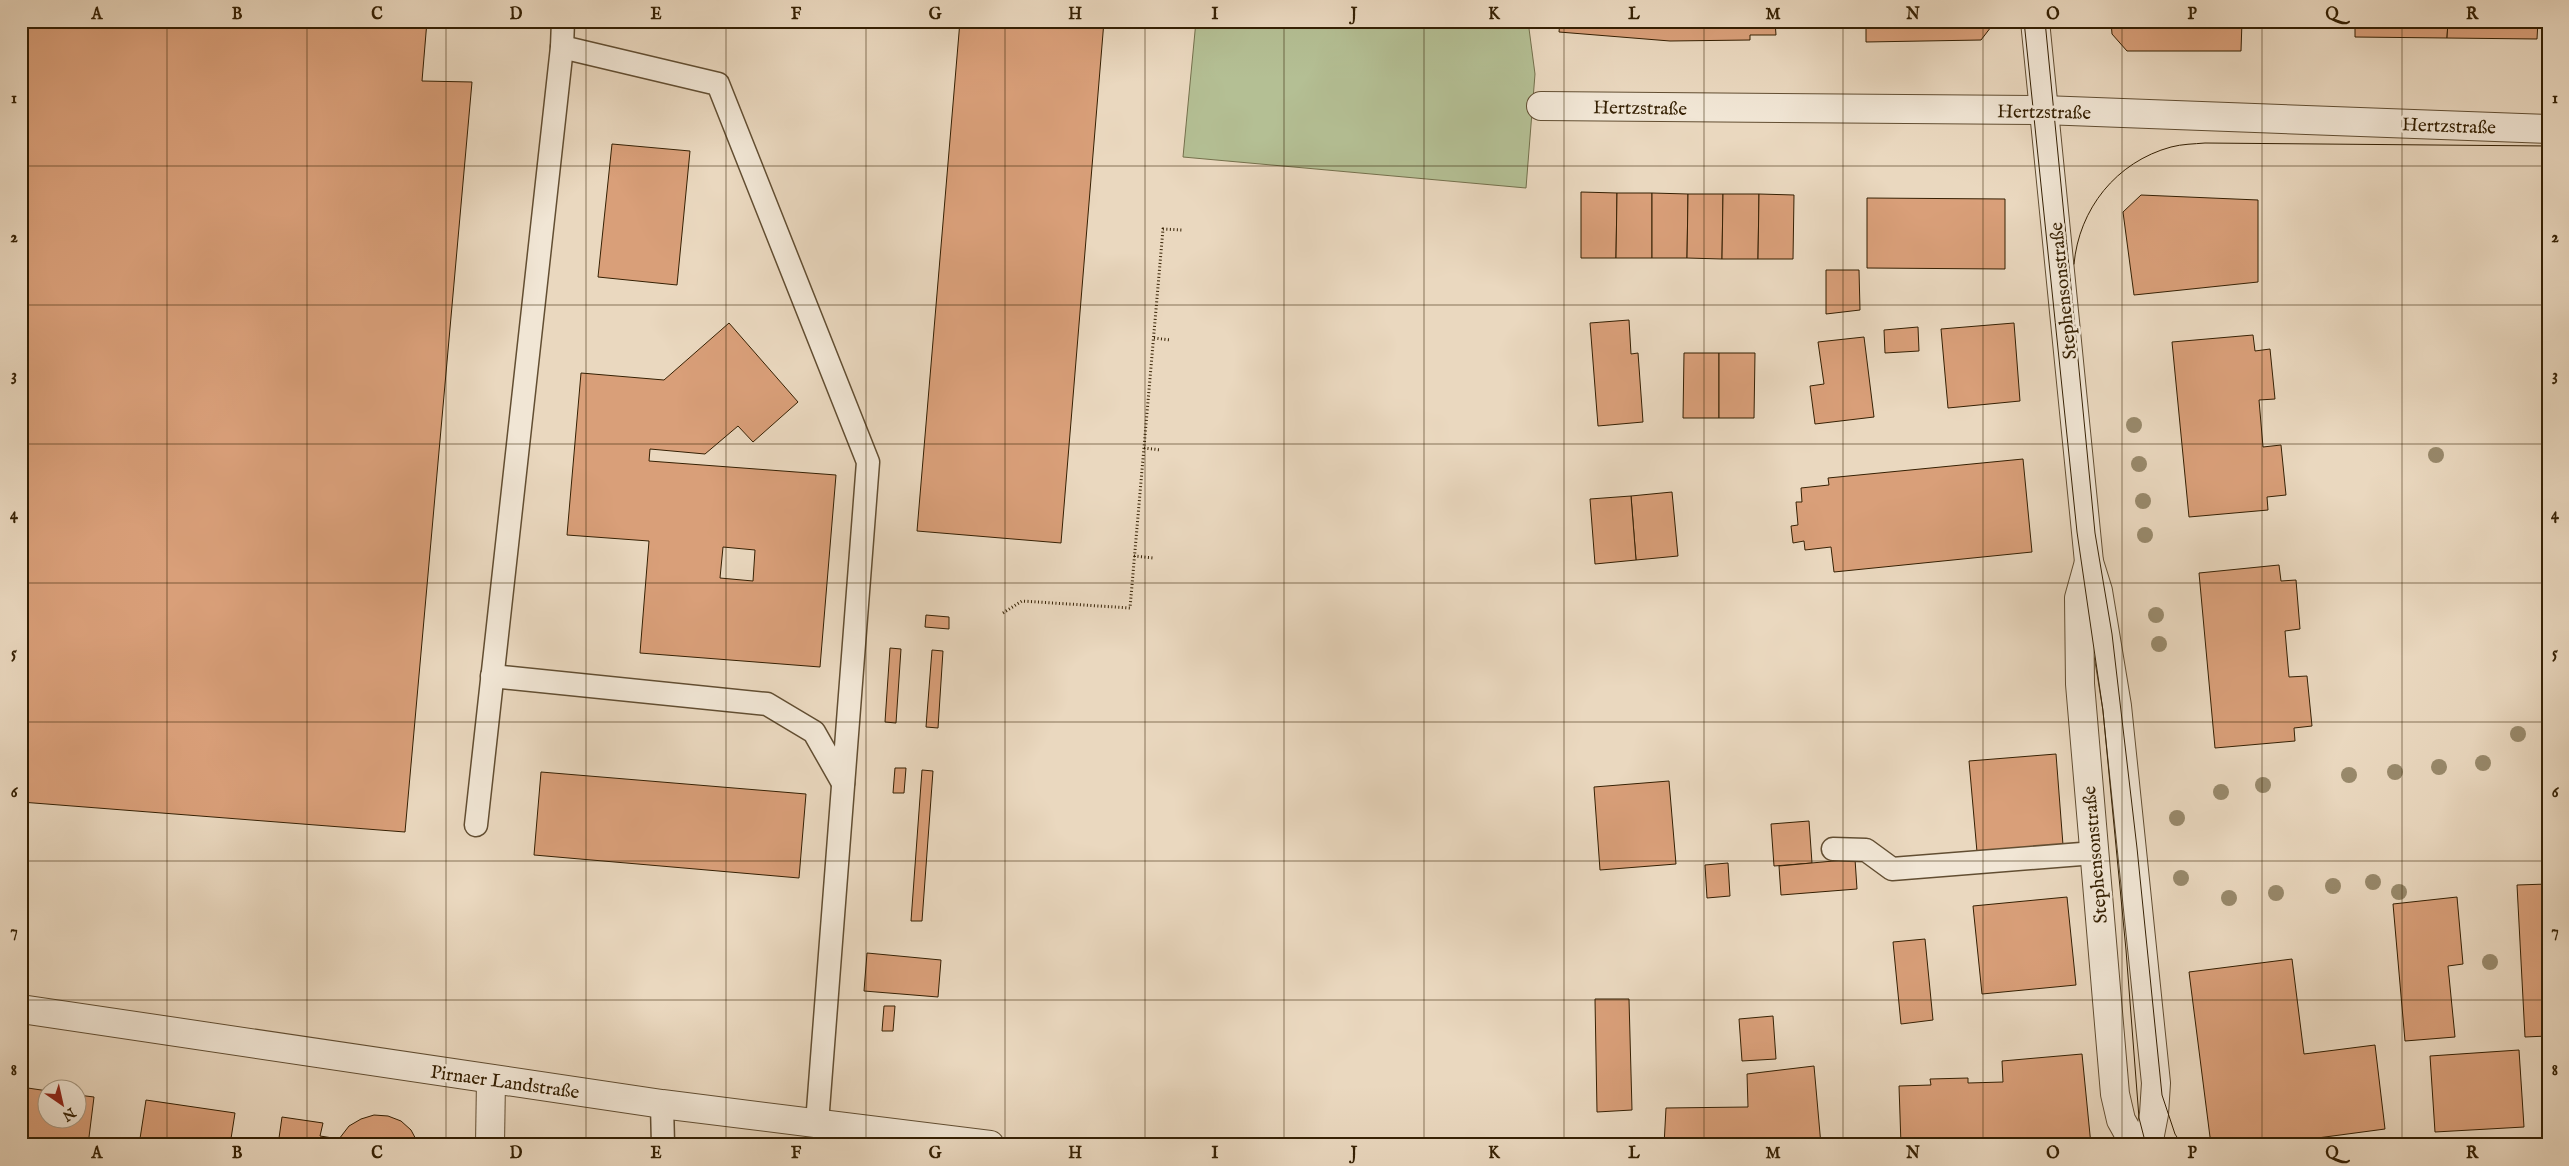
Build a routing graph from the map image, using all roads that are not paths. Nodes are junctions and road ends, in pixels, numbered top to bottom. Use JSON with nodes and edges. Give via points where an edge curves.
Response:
{"nodes":[{"id":1,"x":563,"y":21,"type":"edge"},
{"id":2,"x":2035,"y":21,"type":"edge"},
{"id":3,"x":562,"y":47,"type":"junction"},
{"id":4,"x":1541,"y":106,"type":"dead end"},
{"id":5,"x":2043,"y":110,"type":"junction"},
{"id":6,"x":2548,"y":129,"type":"edge"},
{"id":7,"x":2089,"y":562,"type":"junction"},
{"id":8,"x":492,"y":676,"type":"junction"},
{"id":9,"x":843,"y":783,"type":"junction"},
{"id":10,"x":476,"y":825,"type":"dead end"},
{"id":11,"x":1833,"y":849,"type":"dead end"},
{"id":12,"x":2094,"y":853,"type":"junction"},
{"id":13,"x":21,"y":1009,"type":"edge"},
{"id":14,"x":491,"y":1079,"type":"junction"},
{"id":15,"x":662,"y":1104,"type":"junction"},
{"id":16,"x":817,"y":1123,"type":"junction"},
{"id":17,"x":490,"y":1145,"type":"edge"},
{"id":18,"x":663,"y":1145,"type":"edge"},
{"id":19,"x":990,"y":1145,"type":"edge"},
{"id":20,"x":2135,"y":1145,"type":"edge"},
{"id":21,"x":2148,"y":1145,"type":"edge"}],
"edges":[{"from":1,"to":3,"type":"lane"},
{"from":2,"to":5,"type":"street","name":"Stephensonstraße"},
{"from":3,"to":8,"type":"lane"},
{"from":3,"to":9,"type":"lane","via":[[718,84],[868,462]]},
{"from":4,"to":5,"type":"street","name":"Hertzstraße"},
{"from":5,"to":6,"type":"street","name":"Hertzstraße"},
{"from":5,"to":7,"type":"street","name":"Stephensonstraße"},
{"from":7,"to":12,"type":"street","name":"Stephensonstraße","via":[[2079,598],[2080,684]]},
{"from":7,"to":21,"type":"street","name":"Stephensonstraße","via":[[2098,591],[2117,706],[2156,1083]]},
{"from":8,"to":9,"type":"lane","via":[[767,704],[814,732]]},
{"from":8,"to":10,"type":"lane"},
{"from":9,"to":16,"type":"lane"},
{"from":11,"to":12,"type":"lane","via":[[1866,850],[1892,870]]},
{"from":12,"to":20,"type":"street","name":"Stephensonstraße","via":[[2115,1094],[2122,1120]]},
{"from":13,"to":14,"type":"street","name":"Pirnaer Landstraße"},
{"from":14,"to":15,"type":"street","name":"Pirnaer Landstraße"},
{"from":14,"to":17,"type":"street"},
{"from":15,"to":16,"type":"street","name":"Pirnaer Landstraße"},
{"from":15,"to":18,"type":"lane"},
{"from":16,"to":19,"type":"street","name":"Pirnaer Landstraße"}]}
